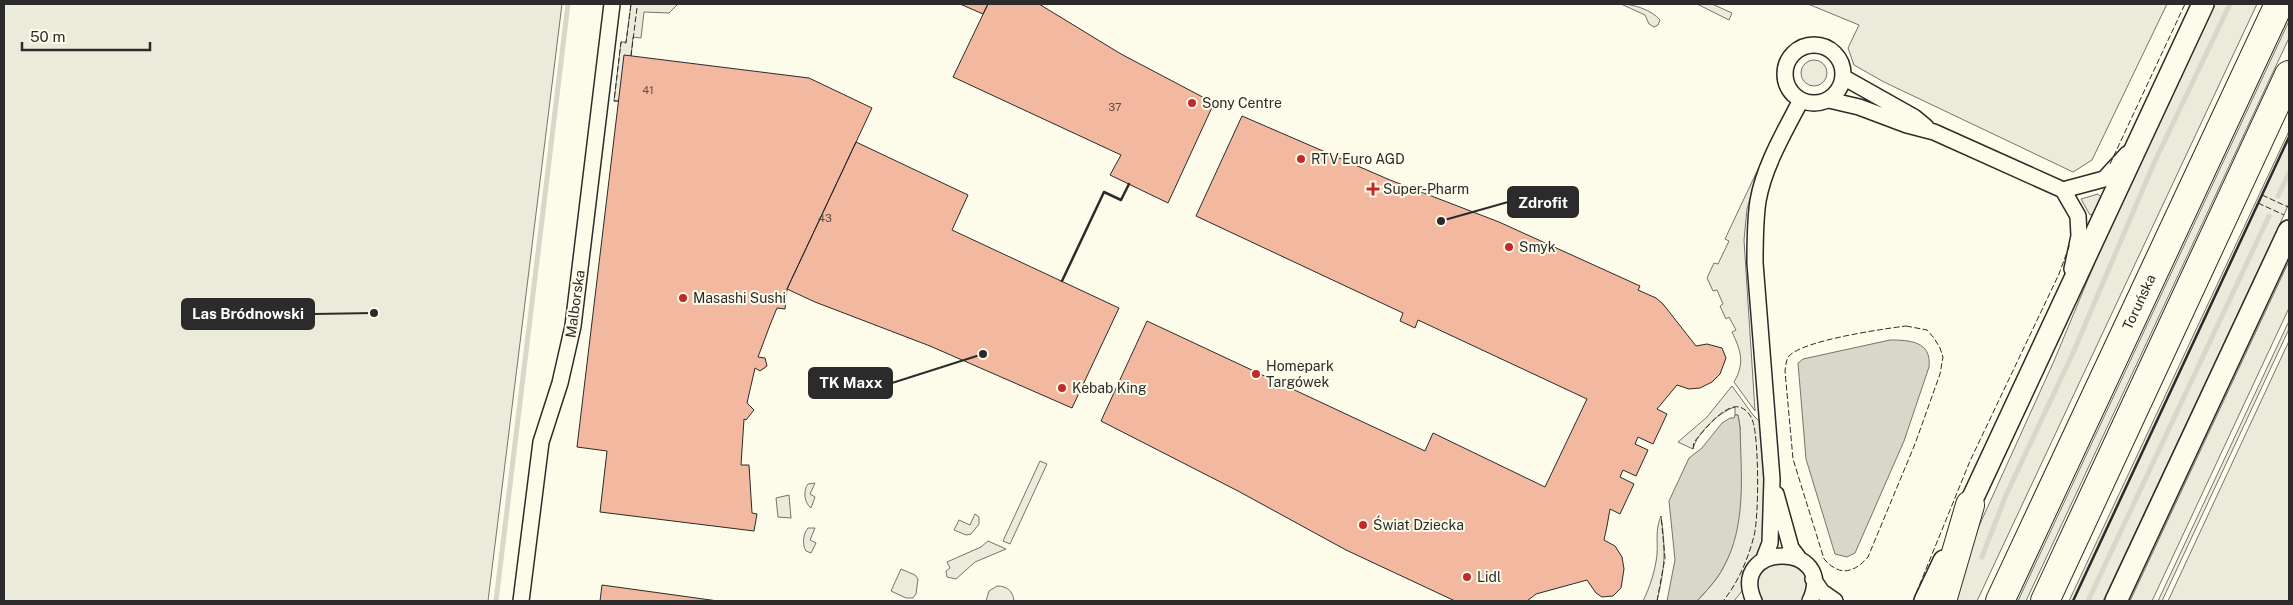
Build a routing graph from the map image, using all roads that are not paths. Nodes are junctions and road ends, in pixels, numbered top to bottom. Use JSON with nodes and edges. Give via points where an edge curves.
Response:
{"nodes":[{"id":1,"x":612,"y":4,"type":"edge"},
{"id":2,"x":2203,"y":4,"type":"edge"},
{"id":3,"x":2279,"y":4,"type":"edge"},
{"id":4,"x":2289,"y":75,"type":"edge"},
{"id":5,"x":1843,"y":77,"type":"junction"},
{"id":6,"x":1801,"y":100,"type":"junction"},
{"id":7,"x":1829,"y":100,"type":"junction"},
{"id":8,"x":2144,"y":130,"type":"junction"},
{"id":9,"x":1934,"y":132,"type":"junction"},
{"id":10,"x":2064,"y":190,"type":"junction"},
{"id":11,"x":2289,"y":231,"type":"edge"},
{"id":12,"x":2066,"y":297,"type":"junction"},
{"id":13,"x":1772,"y":479,"type":"junction"},
{"id":14,"x":1970,"y":505,"type":"junction"},
{"id":15,"x":1763,"y":561,"type":"junction"},
{"id":16,"x":1802,"y":562,"type":"junction"},
{"id":17,"x":1813,"y":579,"type":"junction"},
{"id":18,"x":521,"y":601,"type":"edge"},
{"id":19,"x":1754,"y":601,"type":"edge"},
{"id":20,"x":1810,"y":601,"type":"edge"},
{"id":21,"x":1835,"y":601,"type":"edge"},
{"id":22,"x":1925,"y":601,"type":"edge"},
{"id":23,"x":1942,"y":601,"type":"edge"},
{"id":24,"x":2000,"y":601,"type":"edge"},
{"id":25,"x":2045,"y":601,"type":"edge"},
{"id":26,"x":2116,"y":601,"type":"edge"}],
"edges":[{"from":1,"to":18,"type":"street","name":"Malborska","via":[[573,326],[560,383],[540,442]]},
{"from":2,"to":8,"type":"main road"},
{"from":3,"to":24,"type":"highway","name":"Toruńska"},
{"from":4,"to":25,"type":"highway"},
{"from":5,"to":6,"type":"street","via":[[1840,60],[1830,50],[1813,45],[1799,49],[1787,62],[1785,75],[1790,92]]},
{"from":5,"to":7,"type":"street","via":[[1839,90]]},
{"from":5,"to":9,"type":"street"},
{"from":6,"to":7,"type":"street","via":[[1815,104]]},
{"from":6,"to":13,"type":"street","via":[[1770,165],[1758,199],[1755,263]]},
{"from":7,"to":9,"type":"street","via":[[1859,106]]},
{"from":8,"to":10,"type":"street","via":[[2104,179]]},
{"from":8,"to":12,"type":"main road"},
{"from":9,"to":10,"type":"street"},
{"from":10,"to":12,"type":"street","via":[[2078,216],[2079,236]]},
{"from":11,"to":26,"type":"main road"},
{"from":12,"to":14,"type":"main road"},
{"from":13,"to":15,"type":"street","via":[[1770,542]]},
{"from":13,"to":16,"type":"street","via":[[1791,548]]},
{"from":14,"to":22,"type":"main road"},
{"from":14,"to":23,"type":"highway"},
{"from":15,"to":16,"type":"street","via":[[1784,555]]},
{"from":15,"to":19,"type":"street","via":[[1751,579]]},
{"from":16,"to":17,"type":"street"},
{"from":17,"to":20,"type":"street"},
{"from":17,"to":21,"type":"street","via":[[1822,592]]}]}
